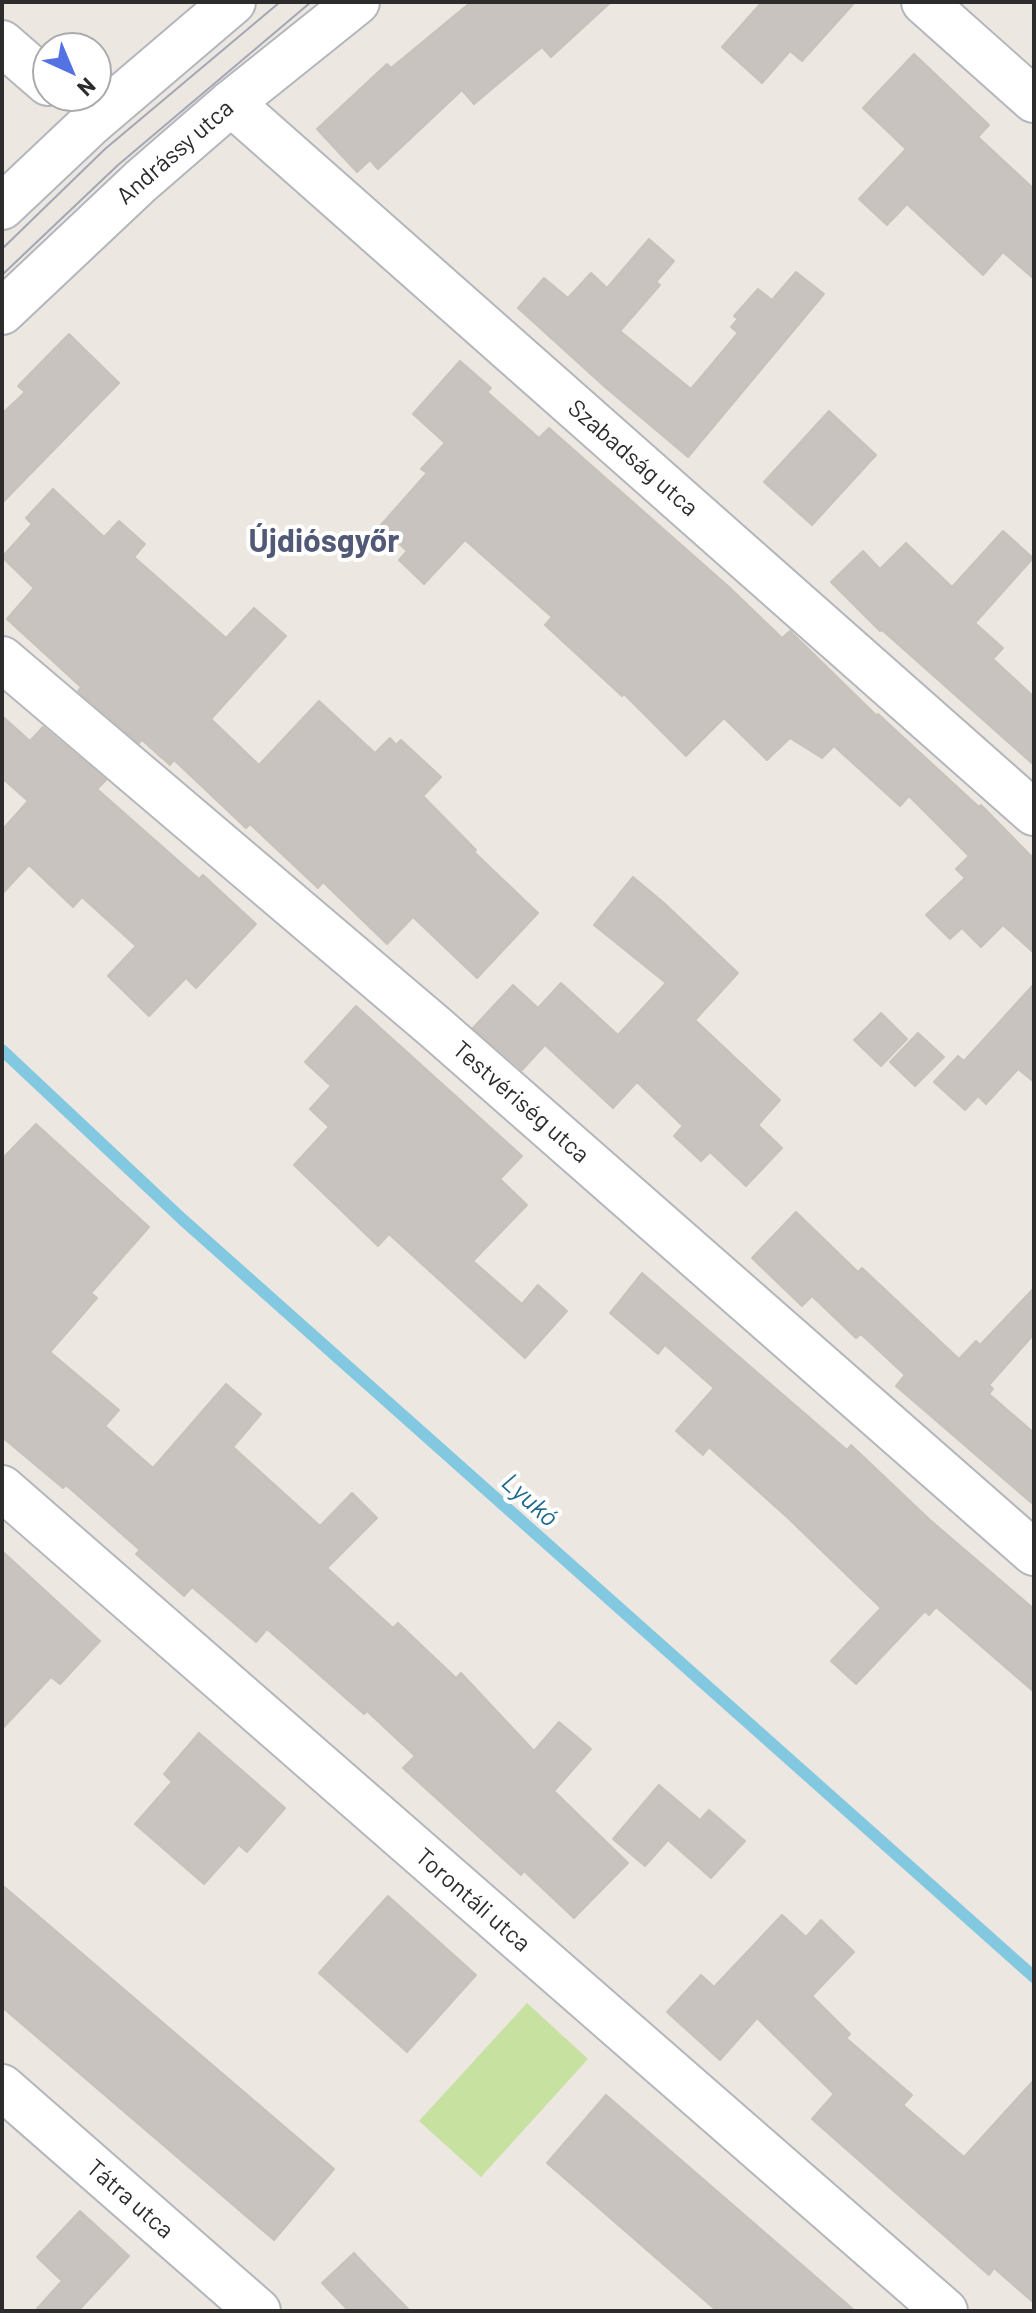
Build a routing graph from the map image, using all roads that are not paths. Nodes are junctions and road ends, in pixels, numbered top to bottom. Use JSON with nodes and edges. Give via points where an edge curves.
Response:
{"nodes":[{"id":1,"x":233,"y":2,"type":"edge"},
{"id":2,"x":357,"y":2,"type":"edge"},
{"id":3,"x":924,"y":2,"type":"edge"},
{"id":4,"x":2,"y":43,"type":"edge"},
{"id":5,"x":32,"y":69,"type":"edge"},
{"id":6,"x":112,"y":86,"type":"edge"},
{"id":7,"x":1034,"y":100,"type":"edge"},
{"id":8,"x":231,"y":103,"type":"junction"},
{"id":9,"x":75,"y":112,"type":"edge"},
{"id":10,"x":2,"y":207,"type":"edge"},
{"id":11,"x":2,"y":312,"type":"edge"},
{"id":12,"x":2,"y":659,"type":"edge"},
{"id":13,"x":1034,"y":813,"type":"edge"},
{"id":14,"x":2,"y":1488,"type":"edge"},
{"id":15,"x":1034,"y":1553,"type":"edge"},
{"id":16,"x":2,"y":2087,"type":"edge"},
{"id":17,"x":258,"y":2311,"type":"edge"},
{"id":18,"x":945,"y":2311,"type":"edge"}],
"edges":[{"from":1,"to":6,"type":"street"},
{"from":2,"to":8,"type":"street","name":"Andrássy utca"},
{"from":3,"to":7,"type":"street"},
{"from":4,"to":5,"type":"street"},
{"from":8,"to":11,"type":"street","name":"Andrássy utca"},
{"from":8,"to":13,"type":"street","name":"Szabadság utca"},
{"from":9,"to":10,"type":"street"},
{"from":12,"to":15,"type":"street","name":"Testvériség utca","via":[[436,1028]]},
{"from":14,"to":18,"type":"street","name":"Torontáli utca"},
{"from":16,"to":17,"type":"street","name":"Tátra utca"}]}
